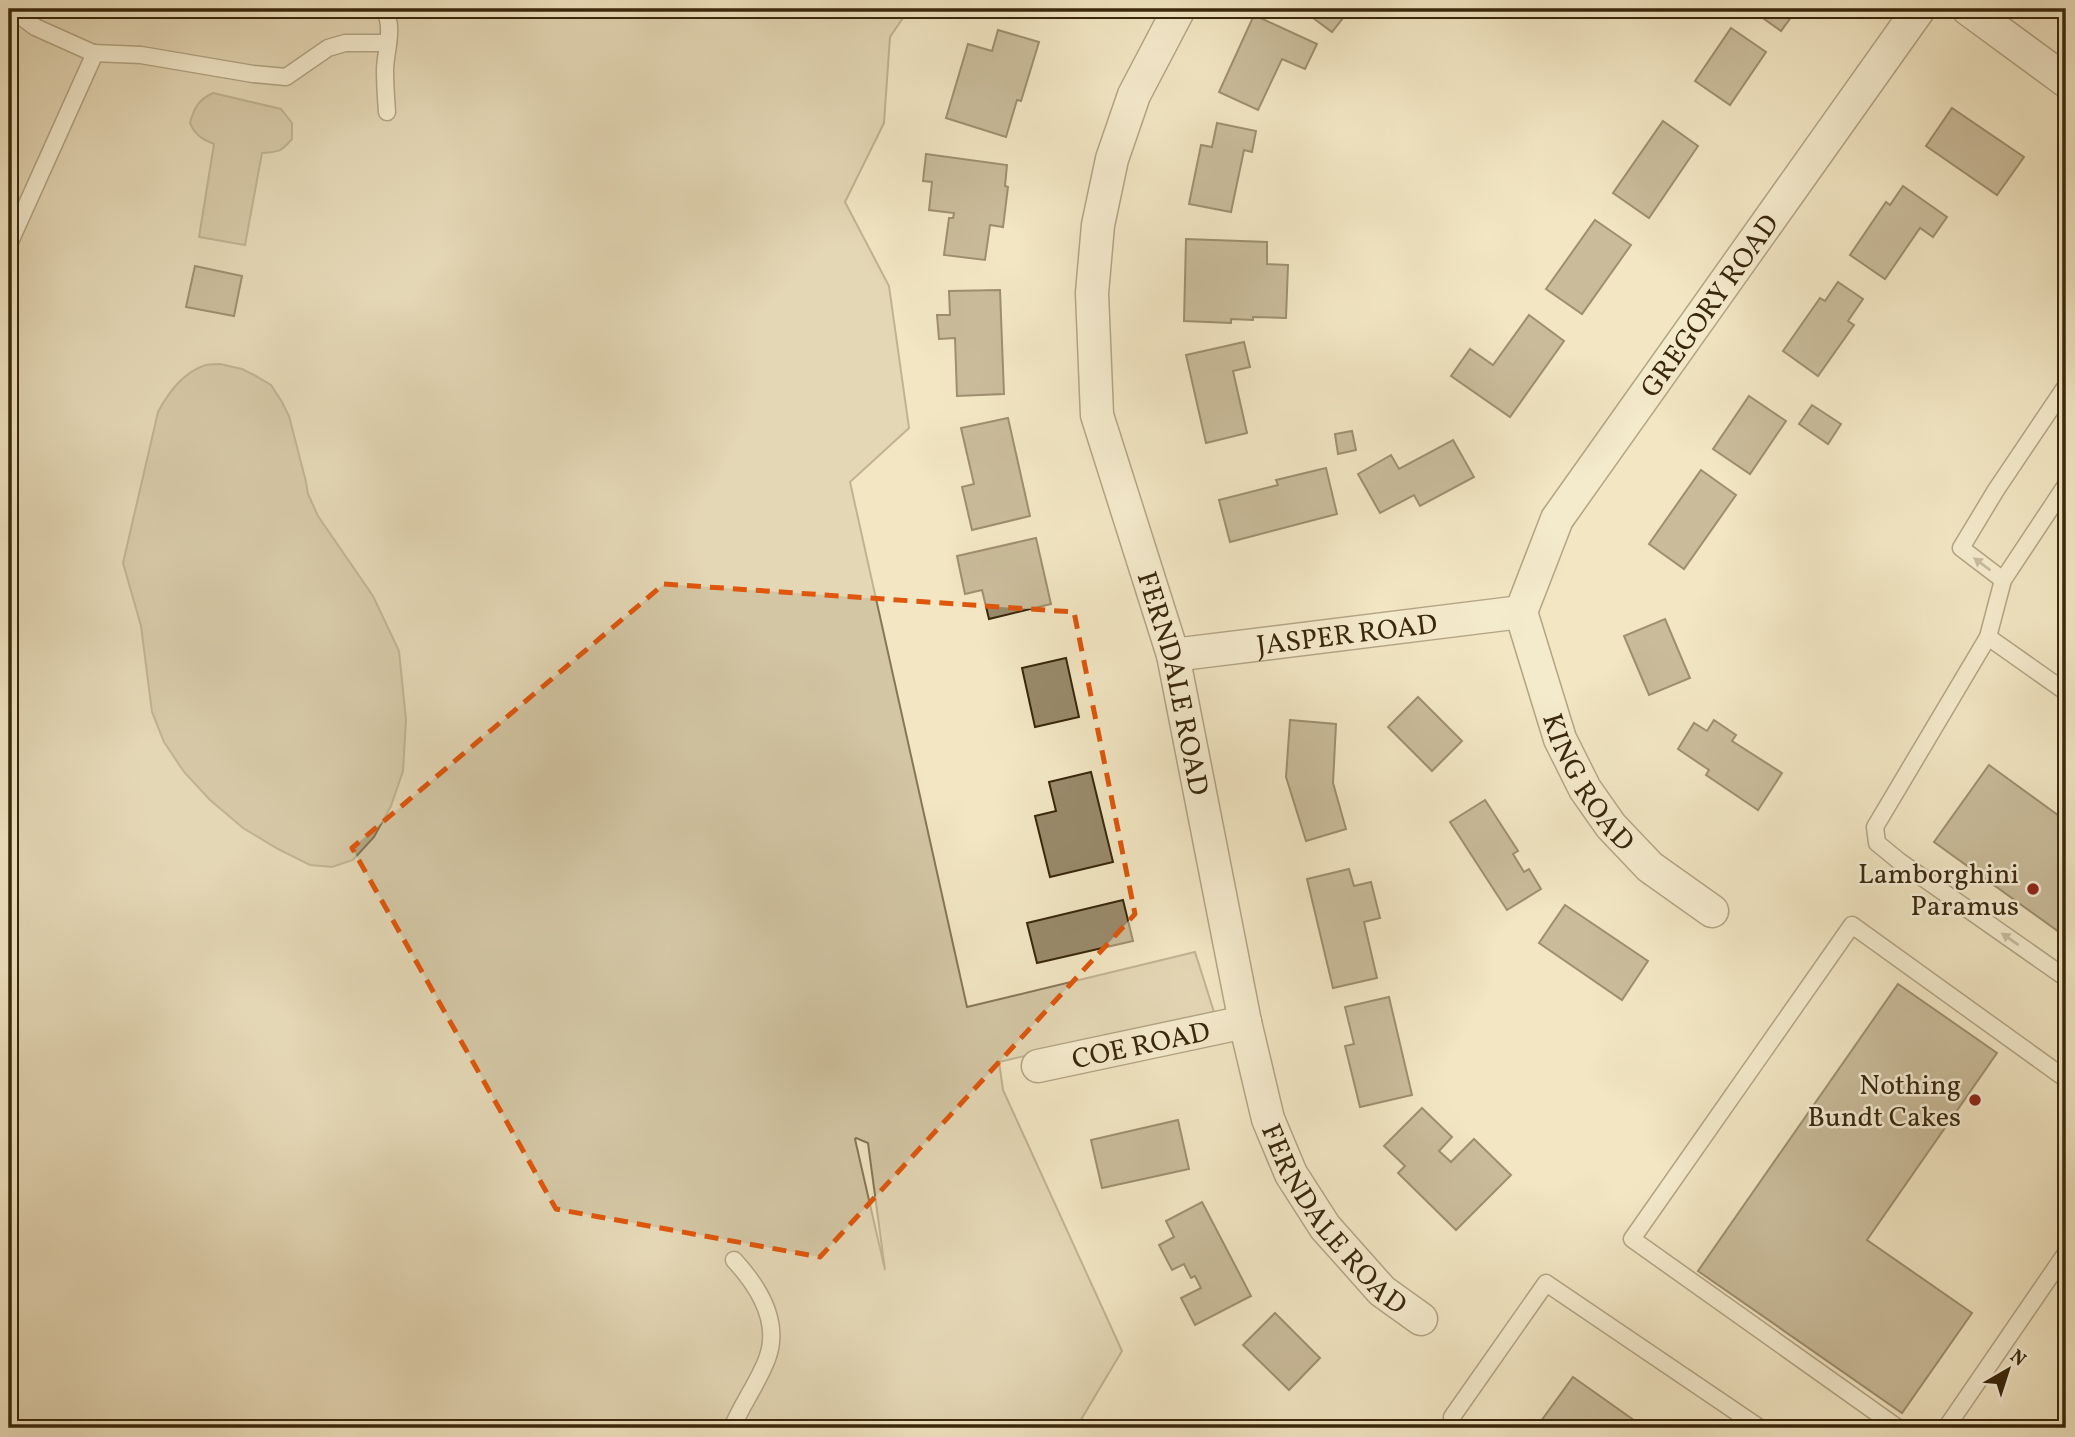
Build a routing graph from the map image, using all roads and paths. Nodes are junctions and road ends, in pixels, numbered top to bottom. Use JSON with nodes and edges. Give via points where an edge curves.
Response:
{"nodes":[{"id":1,"x":12,"y":9,"type":"edge"},
{"id":2,"x":384,"y":9,"type":"edge"},
{"id":3,"x":1179,"y":9,"type":"edge"},
{"id":4,"x":1919,"y":9,"type":"edge"},
{"id":5,"x":1968,"y":9,"type":"edge"},
{"id":6,"x":388,"y":43,"type":"junction"},
{"id":7,"x":95,"y":53,"type":"junction"},
{"id":8,"x":2066,"y":81,"type":"edge"},
{"id":9,"x":387,"y":112,"type":"dead end"},
{"id":10,"x":9,"y":244,"type":"edge"},
{"id":11,"x":2066,"y":386,"type":"edge"},
{"id":12,"x":2066,"y":485,"type":"edge"},
{"id":13,"x":2003,"y":580,"type":"junction"},
{"id":14,"x":1521,"y":612,"type":"junction"},
{"id":15,"x":1988,"y":637,"type":"junction"},
{"id":16,"x":1173,"y":655,"type":"junction"},
{"id":17,"x":2066,"y":692,"type":"edge"},
{"id":18,"x":1713,"y":911,"type":"dead end"},
{"id":19,"x":2066,"y":978,"type":"edge"},
{"id":20,"x":1245,"y":1022,"type":"junction"},
{"id":21,"x":1038,"y":1066,"type":"dead end"},
{"id":22,"x":2066,"y":1079,"type":"edge"},
{"id":23,"x":2066,"y":1253,"type":"edge"},
{"id":24,"x":734,"y":1260,"type":"dead end"},
{"id":25,"x":1421,"y":1319,"type":"dead end"},
{"id":26,"x":1452,"y":1417,"type":"dead end"},
{"id":27,"x":733,"y":1428,"type":"edge"},
{"id":28,"x":1760,"y":1428,"type":"edge"},
{"id":29,"x":1898,"y":1428,"type":"edge"},
{"id":30,"x":1946,"y":1428,"type":"edge"}],
"edges":[{"from":1,"to":7,"type":"lane","via":[[35,27]]},
{"from":2,"to":6,"type":"lane"},
{"from":3,"to":16,"type":"street","name":"FERNDALE ROAD","via":[[1134,95],[1112,159],[1098,225],[1092,293],[1097,415]]},
{"from":4,"to":14,"type":"street","name":"GREGORY ROAD","via":[[1557,519]]},
{"from":5,"to":8,"type":"street"},
{"from":6,"to":7,"type":"lane","via":[[345,43],[327,48],[286,77],[141,55]]},
{"from":6,"to":9,"type":"lane"},
{"from":7,"to":10,"type":"lane"},
{"from":13,"to":11,"type":"lane","one_way":true,"via":[[1961,548]]},
{"from":12,"to":13,"type":"lane"},
{"from":13,"to":15,"type":"lane"},
{"from":14,"to":16,"type":"street","name":"JASPER ROAD"},
{"from":14,"to":18,"type":"street","name":"KING ROAD","via":[[1560,739],[1585,789],[1611,826],[1650,867]]},
{"from":15,"to":17,"type":"lane"},
{"from":19,"to":15,"type":"lane","one_way":true,"via":[[1877,843],[1875,827]]},
{"from":16,"to":20,"type":"street","name":"FERNDALE ROAD"},
{"from":20,"to":21,"type":"street","name":"COE ROAD"},
{"from":20,"to":25,"type":"street","name":"FERNDALE ROAD","via":[[1268,1119],[1291,1174],[1325,1227],[1381,1291]]},
{"from":22,"to":29,"type":"lane","via":[[1852,925],[1633,1239]]},
{"from":23,"to":30,"type":"lane"},
{"from":24,"to":27,"type":"lane","via":[[759,1293],[772,1338],[768,1358]]},
{"from":26,"to":28,"type":"lane","via":[[1546,1283]]}]}
